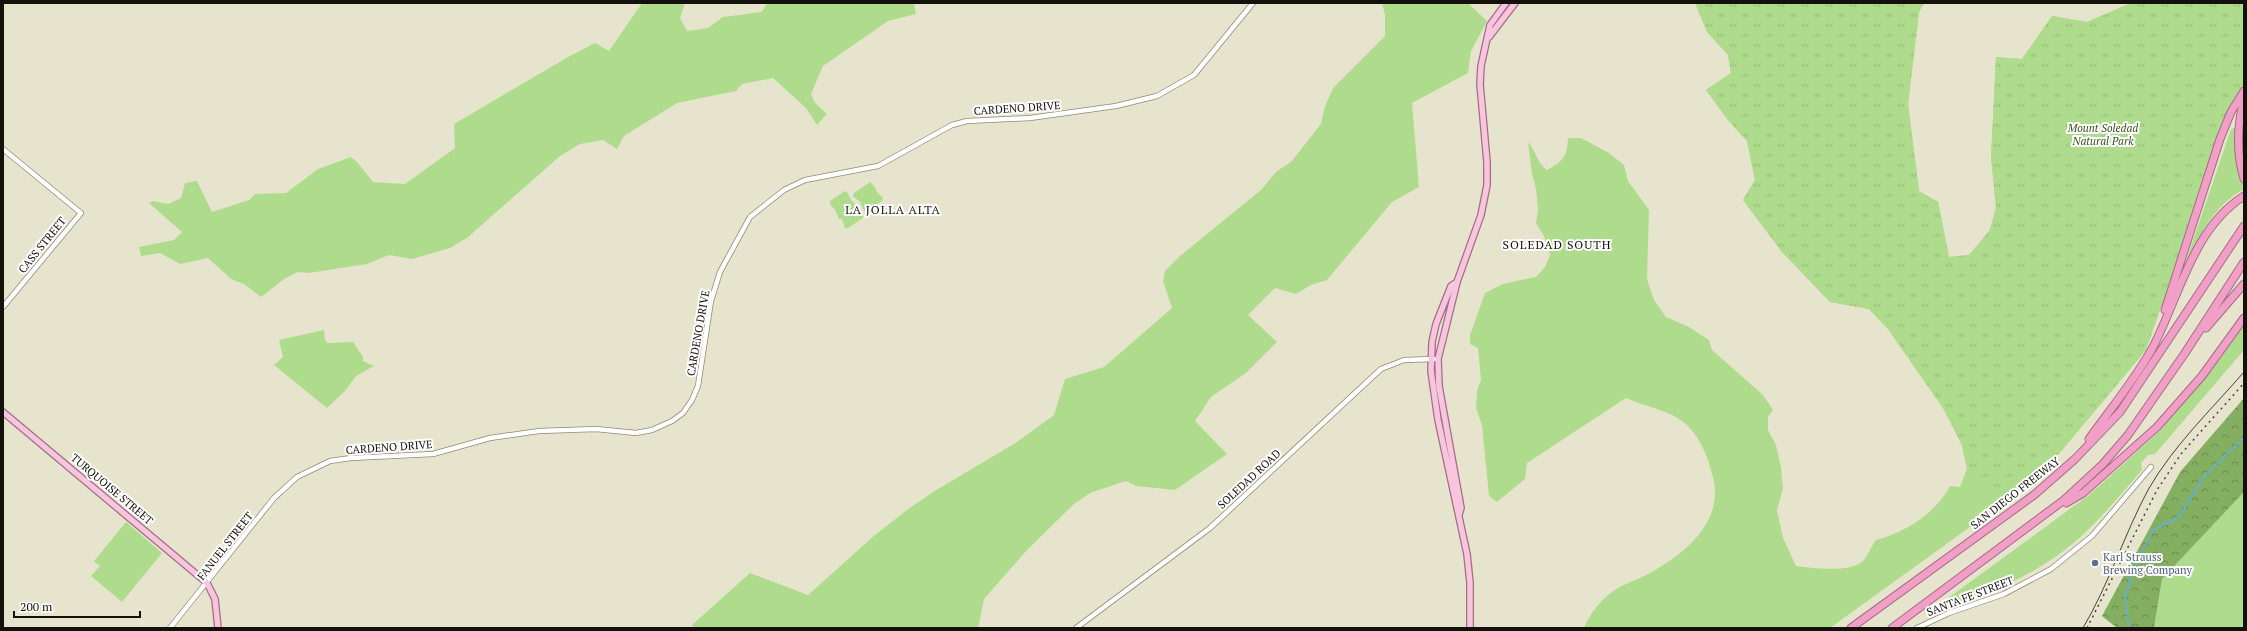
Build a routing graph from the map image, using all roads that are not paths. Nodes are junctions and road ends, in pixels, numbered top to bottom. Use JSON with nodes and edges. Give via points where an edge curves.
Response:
{"nodes":[{"id":1,"x":1253,"y":3,"type":"edge"},
{"id":2,"x":1506,"y":3,"type":"edge"},
{"id":3,"x":1514,"y":3,"type":"edge"},
{"id":4,"x":1489,"y":37,"type":"junction"},
{"id":5,"x":2244,"y":91,"type":"edge"},
{"id":6,"x":2244,"y":99,"type":"edge"},
{"id":7,"x":3,"y":149,"type":"edge"},
{"id":8,"x":2244,"y":179,"type":"edge"},
{"id":9,"x":2244,"y":196,"type":"edge"},
{"id":10,"x":2244,"y":226,"type":"edge"},
{"id":11,"x":2244,"y":262,"type":"edge"},
{"id":12,"x":1457,"y":282,"type":"junction"},
{"id":13,"x":2244,"y":284,"type":"edge"},
{"id":14,"x":3,"y":307,"type":"edge"},
{"id":15,"x":2244,"y":318,"type":"edge"},
{"id":16,"x":2153,"y":347,"type":"junction"},
{"id":17,"x":2185,"y":353,"type":"junction"},
{"id":18,"x":1431,"y":359,"type":"junction"},
{"id":19,"x":1438,"y":359,"type":"junction"},
{"id":20,"x":3,"y":412,"type":"edge"},
{"id":21,"x":2075,"y":459,"type":"junction"},
{"id":22,"x":2151,"y":467,"type":"dead end"},
{"id":23,"x":298,"y":477,"type":"joint"},
{"id":24,"x":1459,"y":515,"type":"junction"},
{"id":25,"x":2041,"y":517,"type":"junction"},
{"id":26,"x":207,"y":583,"type":"junction"},
{"id":27,"x":170,"y":628,"type":"edge"},
{"id":28,"x":218,"y":628,"type":"edge"},
{"id":29,"x":1076,"y":628,"type":"edge"},
{"id":30,"x":1470,"y":628,"type":"edge"},
{"id":31,"x":1851,"y":628,"type":"edge"},
{"id":32,"x":1892,"y":628,"type":"edge"},
{"id":33,"x":1917,"y":628,"type":"edge"}],
"edges":[{"from":1,"to":23,"type":"street","name":"CARDENO DRIVE","via":[[1194,75],[1157,96],[1116,106],[1034,117],[967,120],[952,125],[878,166],[805,180],[777,194],[750,217],[720,272],[712,301],[698,386],[692,400],[683,412],[660,428],[636,433],[596,429],[539,431],[490,438],[433,454],[330,461]]},
{"from":2,"to":4,"type":"main road","via":[[1490,25]]},
{"from":3,"to":4,"type":"main road"},
{"from":4,"to":12,"type":"main road","via":[[1481,66],[1480,84],[1487,185],[1481,215]]},
{"from":5,"to":16,"type":"highway","via":[[2230,112],[2220,139],[2188,245]]},
{"from":6,"to":8,"type":"highway","via":[[2237,140]]},
{"from":7,"to":14,"type":"street","name":"CASS STREET","via":[[80,213]]},
{"from":9,"to":16,"type":"highway","via":[[2227,209],[2209,231],[2189,266]]},
{"from":10,"to":21,"type":"highway","name":"SAN DIEGO FREEWAY","via":[[2120,412]]},
{"from":11,"to":17,"type":"highway"},
{"from":12,"to":18,"type":"main road","via":[[1451,286],[1436,324]]},
{"from":12,"to":19,"type":"main road"},
{"from":13,"to":17,"type":"highway"},
{"from":15,"to":25,"type":"highway","via":[[2202,376],[2157,427],[2083,493]]},
{"from":16,"to":21,"type":"highway"},
{"from":17,"to":25,"type":"highway","via":[[2128,435],[2108,459],[2064,500]]},
{"from":18,"to":19,"type":"street","name":"SOLEDAD ROAD"},
{"from":18,"to":24,"type":"main road","via":[[1434,396]]},
{"from":18,"to":29,"type":"street","name":"SOLEDAD ROAD","via":[[1404,360],[1381,369],[1210,528]]},
{"from":19,"to":24,"type":"main road","via":[[1438,386],[1461,508]]},
{"from":20,"to":26,"type":"main road","name":"TURQUOISE STREET"},
{"from":21,"to":31,"type":"highway","name":"SAN DIEGO FREEWAY","via":[[2034,495]]},
{"from":22,"to":33,"type":"street","name":"SANTA FE STREET","via":[[2097,531],[2051,569],[2004,594],[1949,613]]},
{"from":23,"to":26,"type":"street","name":"FANUEL STREET","via":[[274,498]]},
{"from":24,"to":30,"type":"main road","via":[[1470,583]]},
{"from":25,"to":32,"type":"highway"},
{"from":26,"to":27,"type":"street","name":"FANUEL STREET"},
{"from":26,"to":28,"type":"main road","via":[[215,599]]}]}
